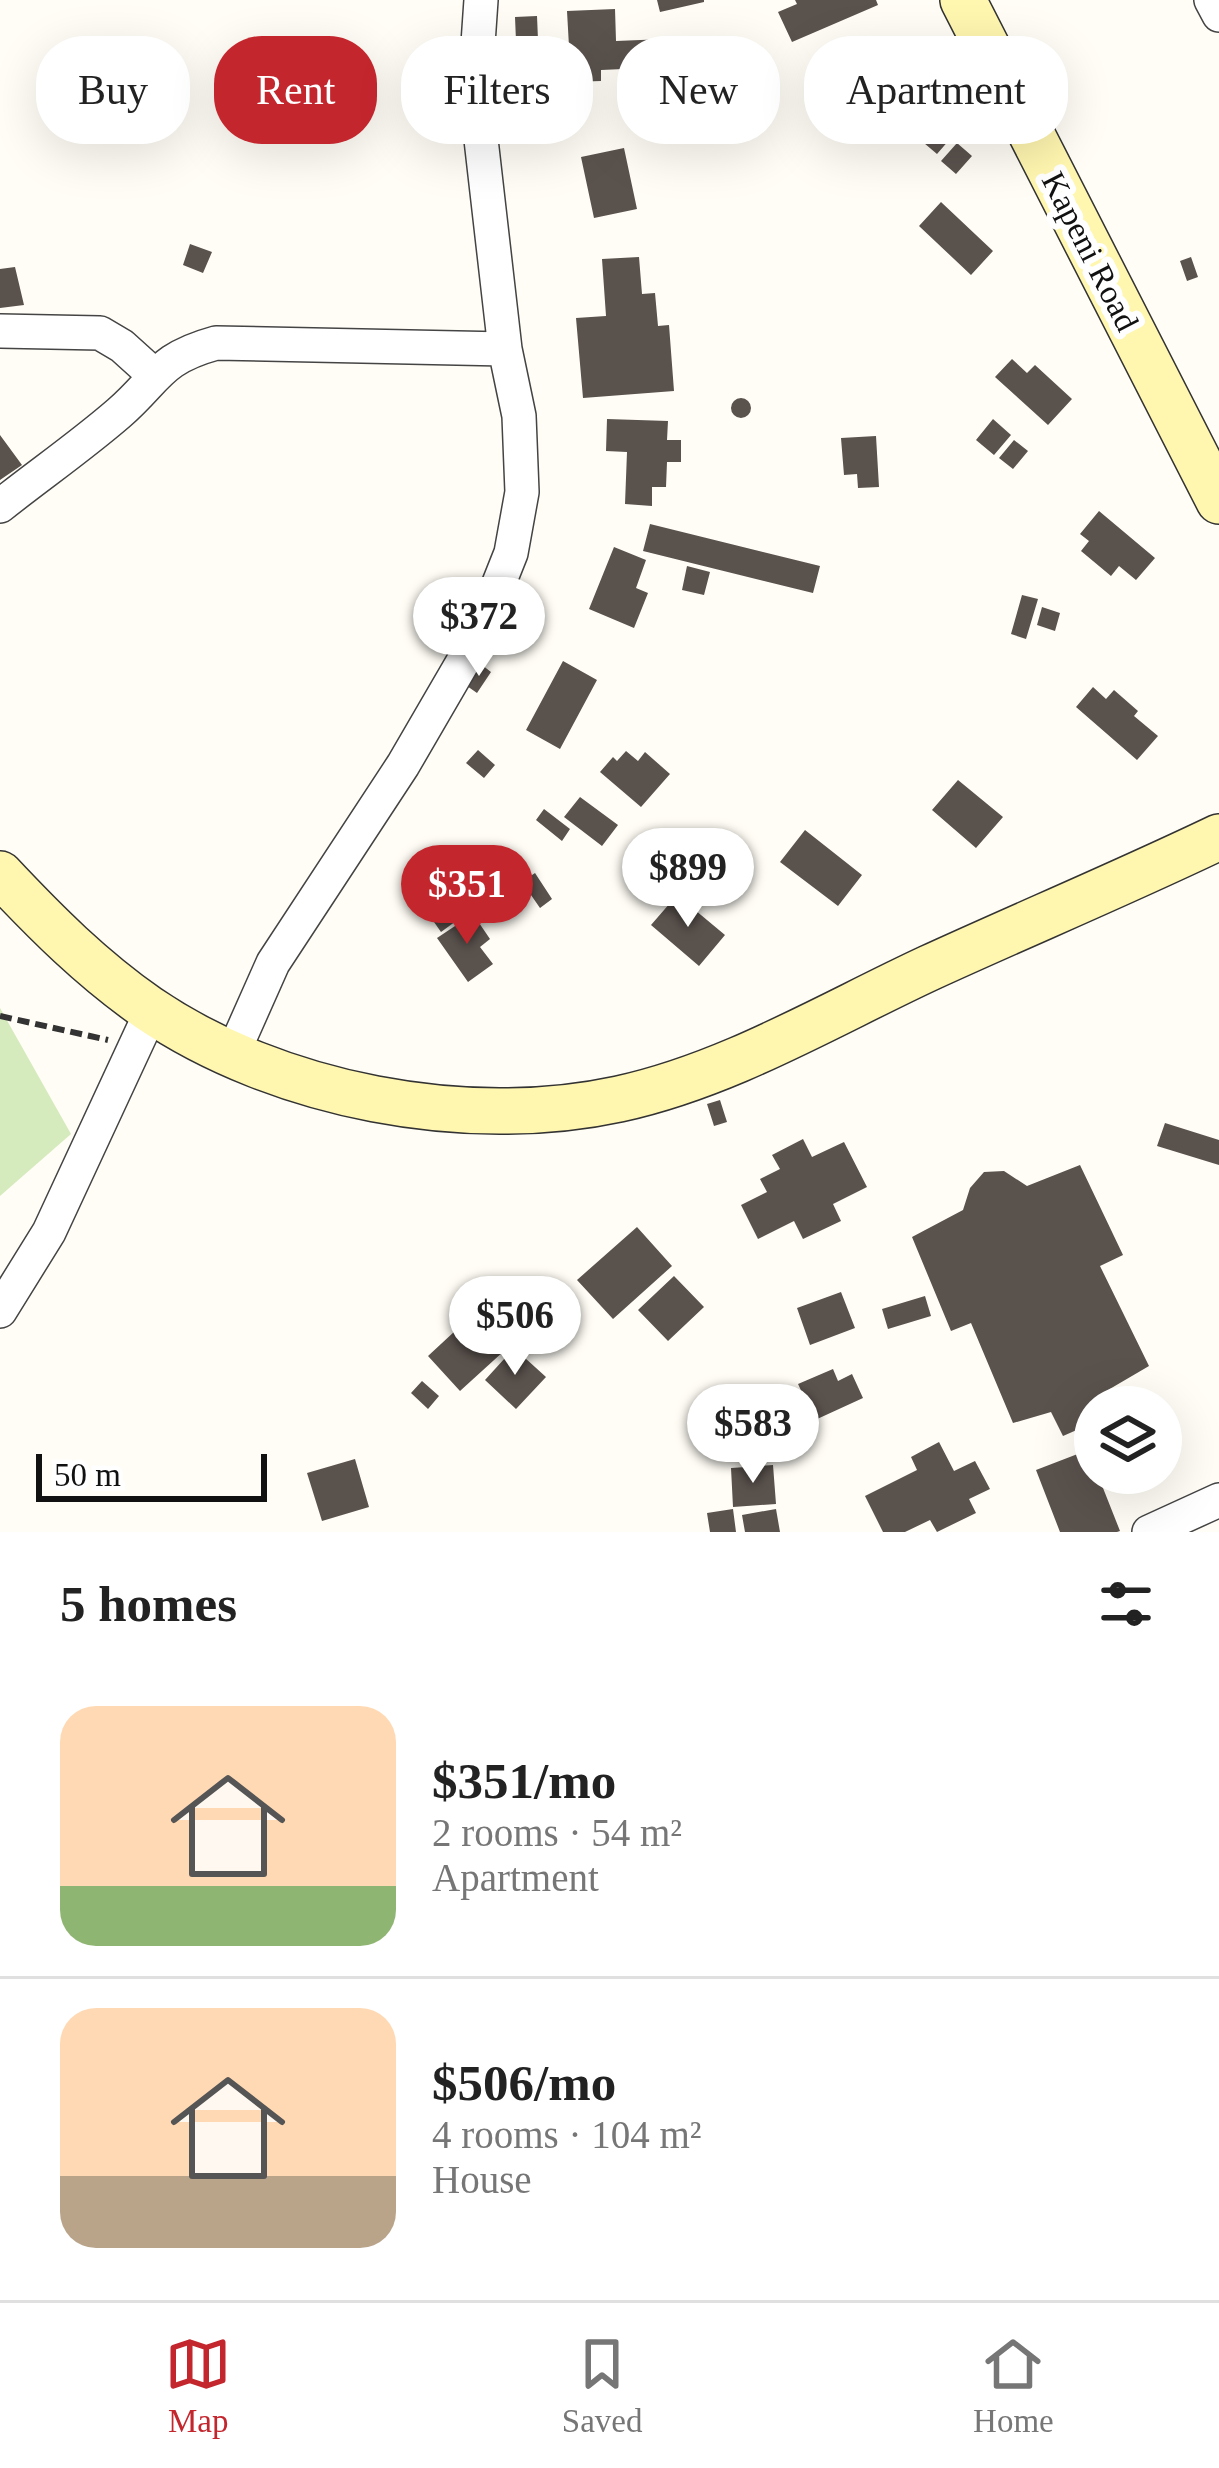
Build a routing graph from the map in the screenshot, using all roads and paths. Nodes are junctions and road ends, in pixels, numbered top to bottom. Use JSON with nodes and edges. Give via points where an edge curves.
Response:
{"nodes":[{"id":1,"x":482,"y":0,"type":"edge"},
{"id":2,"x":963,"y":0,"type":"edge"},
{"id":3,"x":1211,"y":0,"type":"edge"},
{"id":4,"x":1219,"y":16,"type":"edge"},
{"id":5,"x":0,"y":331,"type":"edge"},
{"id":6,"x":506,"y":349,"type":"junction"},
{"id":7,"x":153,"y":374,"type":"junction"},
{"id":8,"x":1219,"y":501,"type":"edge"},
{"id":9,"x":0,"y":506,"type":"edge"},
{"id":10,"x":1219,"y":837,"type":"edge"},
{"id":11,"x":0,"y":874,"type":"edge"},
{"id":12,"x":0,"y":1016,"type":"edge"},
{"id":13,"x":143,"y":1028,"type":"junction"},
{"id":14,"x":233,"y":1053,"type":"junction"},
{"id":15,"x":0,"y":1311,"type":"edge"},
{"id":16,"x":1219,"y":1500,"type":"edge"},
{"id":17,"x":1149,"y":1532,"type":"edge"}],
"edges":[{"from":1,"to":6,"type":"street","via":[[475,87]]},
{"from":2,"to":8,"type":"main road","name":"Kapeni Road"},
{"from":3,"to":4,"type":"street"},
{"from":5,"to":7,"type":"street","via":[[100,333]]},
{"from":6,"to":7,"type":"street","via":[[216,344],[187,351]]},
{"from":6,"to":14,"type":"street","via":[[522,492],[503,574],[446,694],[273,963]]},
{"from":7,"to":9,"type":"street","via":[[122,410]]},
{"from":10,"to":14,"type":"main road","via":[[725,1066],[621,1099],[553,1110],[427,1107],[293,1077]]},
{"from":11,"to":13,"type":"main road"},
{"from":12,"to":13,"type":"path"},
{"from":13,"to":14,"type":"main road"},
{"from":13,"to":15,"type":"street","via":[[49,1232]]},
{"from":16,"to":17,"type":"street"}]}
